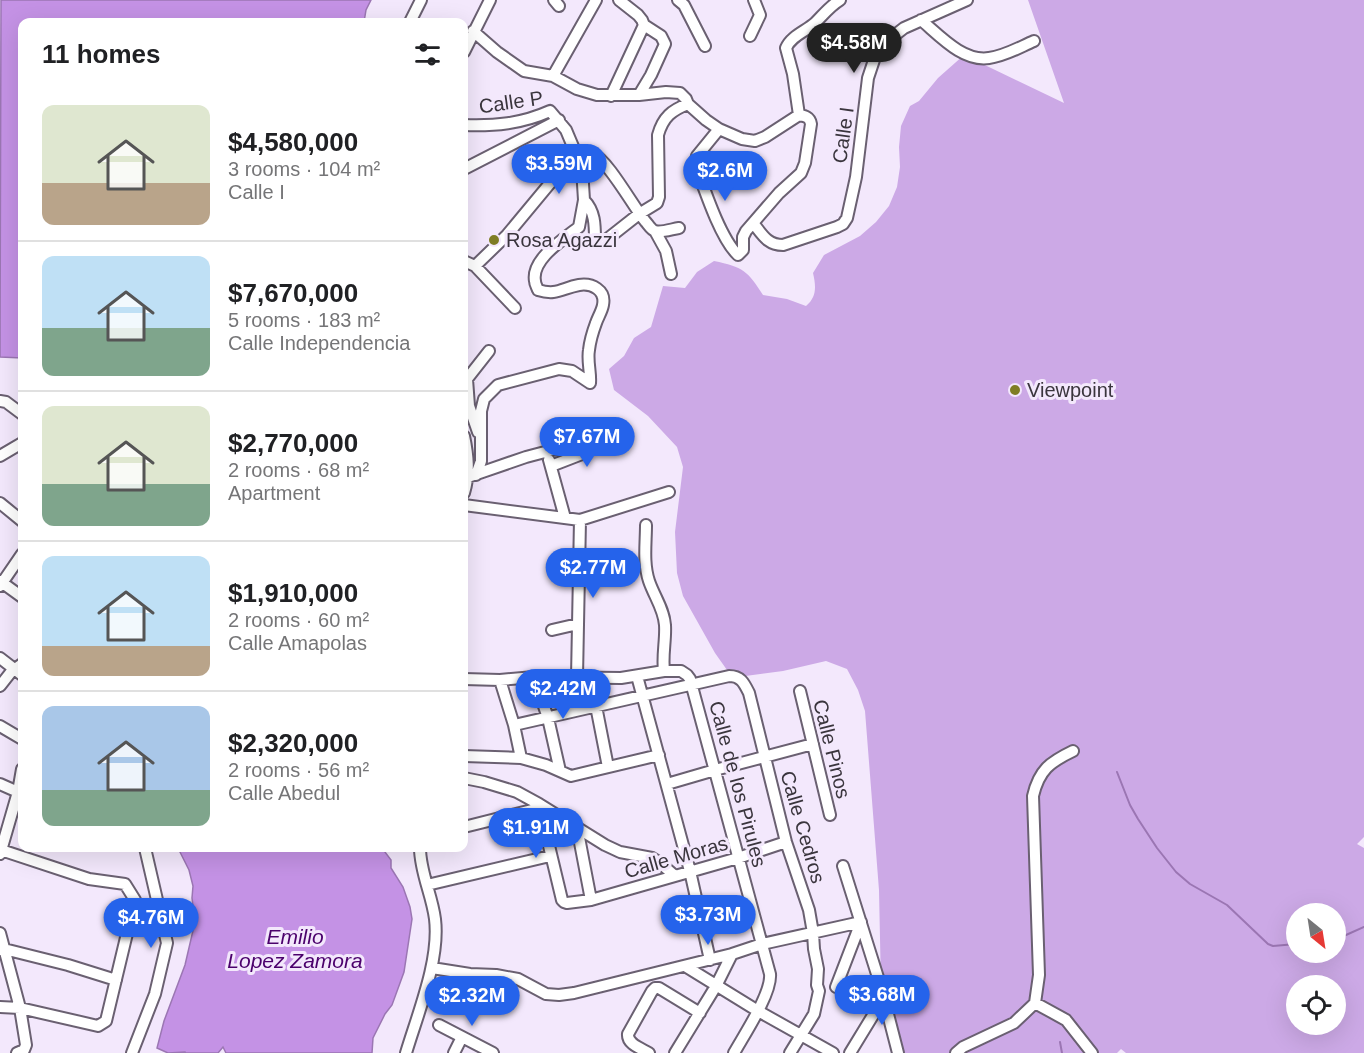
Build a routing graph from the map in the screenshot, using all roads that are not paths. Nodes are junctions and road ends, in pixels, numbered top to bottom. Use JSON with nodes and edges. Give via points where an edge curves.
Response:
{"nodes":[{"id":1,"x":421,"y":0,"type":"edge"},
{"id":2,"x":490,"y":0,"type":"edge"},
{"id":3,"x":596,"y":0,"type":"edge"},
{"id":4,"x":619,"y":0,"type":"edge"},
{"id":5,"x":678,"y":0,"type":"edge"},
{"id":6,"x":754,"y":0,"type":"edge"},
{"id":7,"x":840,"y":0,"type":"edge"},
{"id":8,"x":967,"y":0,"type":"edge"},
{"id":9,"x":412,"y":18,"type":"edge"},
{"id":10,"x":921,"y":20,"type":"junction"},
{"id":11,"x":644,"y":25,"type":"junction"},
{"id":12,"x":473,"y":31,"type":"junction"},
{"id":13,"x":750,"y":36,"type":"dead end"},
{"id":14,"x":1035,"y":41,"type":"dead end"},
{"id":15,"x":468,"y":43,"type":"edge"},
{"id":16,"x":705,"y":46,"type":"dead end"},
{"id":17,"x":553,"y":76,"type":"junction"},
{"id":18,"x":639,"y":95,"type":"junction"},
{"id":19,"x":611,"y":96,"type":"junction"},
{"id":20,"x":688,"y":104,"type":"junction"},
{"id":21,"x":799,"y":115,"type":"junction"},
{"id":22,"x":559,"y":120,"type":"junction"},
{"id":23,"x":468,"y":125,"type":"edge"},
{"id":24,"x":718,"y":129,"type":"junction"},
{"id":25,"x":576,"y":154,"type":"junction"},
{"id":26,"x":468,"y":167,"type":"edge"},
{"id":27,"x":584,"y":200,"type":"junction"},
{"id":28,"x":639,"y":214,"type":"junction"},
{"id":29,"x":753,"y":223,"type":"junction"},
{"id":30,"x":678,"y":228,"type":"dead end"},
{"id":31,"x":655,"y":231,"type":"junction"},
{"id":32,"x":468,"y":263,"type":"edge"},
{"id":33,"x":475,"y":266,"type":"junction"},
{"id":34,"x":672,"y":274,"type":"dead end"},
{"id":35,"x":515,"y":308,"type":"dead end"},
{"id":36,"x":489,"y":351,"type":"dead end"},
{"id":37,"x":468,"y":378,"type":"edge"},
{"id":38,"x":468,"y":392,"type":"edge"},
{"id":39,"x":0,"y":401,"type":"edge"},
{"id":40,"x":18,"y":411,"type":"edge"},
{"id":41,"x":480,"y":438,"type":"junction"},
{"id":42,"x":18,"y":445,"type":"edge"},
{"id":43,"x":545,"y":452,"type":"junction"},
{"id":44,"x":0,"y":456,"type":"edge"},
{"id":45,"x":468,"y":462,"type":"edge"},
{"id":46,"x":551,"y":466,"type":"junction"},
{"id":47,"x":472,"y":476,"type":"junction"},
{"id":48,"x":468,"y":484,"type":"edge"},
{"id":49,"x":669,"y":492,"type":"dead end"},
{"id":50,"x":0,"y":503,"type":"edge"},
{"id":51,"x":468,"y":506,"type":"edge"},
{"id":52,"x":18,"y":518,"type":"edge"},
{"id":53,"x":565,"y":518,"type":"junction"},
{"id":54,"x":580,"y":520,"type":"junction"},
{"id":55,"x":646,"y":525,"type":"dead end"},
{"id":56,"x":18,"y":560,"type":"edge"},
{"id":57,"x":1,"y":583,"type":"edge"},
{"id":58,"x":18,"y":594,"type":"edge"},
{"id":59,"x":578,"y":624,"type":"junction"},
{"id":60,"x":552,"y":630,"type":"dead end"},
{"id":61,"x":0,"y":658,"type":"edge"},
{"id":62,"x":18,"y":668,"type":"edge"},
{"id":63,"x":18,"y":670,"type":"edge"},
{"id":64,"x":664,"y":671,"type":"junction"},
{"id":65,"x":637,"y":676,"type":"junction"},
{"id":66,"x":534,"y":677,"type":"junction"},
{"id":67,"x":580,"y":677,"type":"junction"},
{"id":68,"x":468,"y":680,"type":"edge"},
{"id":69,"x":500,"y":680,"type":"junction"},
{"id":70,"x":693,"y":684,"type":"junction"},
{"id":71,"x":0,"y":686,"type":"edge"},
{"id":72,"x":800,"y":691,"type":"dead end"},
{"id":73,"x":642,"y":696,"type":"junction"},
{"id":74,"x":596,"y":706,"type":"junction"},
{"id":75,"x":548,"y":718,"type":"junction"},
{"id":76,"x":514,"y":725,"type":"junction"},
{"id":77,"x":0,"y":726,"type":"edge"},
{"id":78,"x":18,"y":737,"type":"edge"},
{"id":79,"x":813,"y":744,"type":"junction"},
{"id":80,"x":1073,"y":751,"type":"dead end"},
{"id":81,"x":659,"y":755,"type":"junction"},
{"id":82,"x":468,"y":756,"type":"edge"},
{"id":83,"x":765,"y":756,"type":"junction"},
{"id":84,"x":521,"y":759,"type":"junction"},
{"id":85,"x":608,"y":767,"type":"junction"},
{"id":86,"x":715,"y":770,"type":"junction"},
{"id":87,"x":560,"y":771,"type":"junction"},
{"id":88,"x":468,"y":779,"type":"edge"},
{"id":89,"x":0,"y":784,"type":"edge"},
{"id":90,"x":668,"y":784,"type":"junction"},
{"id":91,"x":18,"y":788,"type":"edge"},
{"id":92,"x":18,"y":795,"type":"edge"},
{"id":93,"x":539,"y":806,"type":"junction"},
{"id":94,"x":830,"y":815,"type":"dead end"},
{"id":95,"x":468,"y":826,"type":"edge"},
{"id":96,"x":577,"y":827,"type":"junction"},
{"id":97,"x":786,"y":842,"type":"junction"},
{"id":98,"x":1,"y":847,"type":"edge"},
{"id":99,"x":146,"y":852,"type":"edge"},
{"id":100,"x":420,"y":852,"type":"edge"},
{"id":101,"x":550,"y":856,"type":"junction"},
{"id":102,"x":738,"y":858,"type":"junction"},
{"id":103,"x":843,"y":866,"type":"dead end"},
{"id":104,"x":690,"y":871,"type":"junction"},
{"id":105,"x":675,"y":876,"type":"junction"},
{"id":106,"x":427,"y":885,"type":"junction"},
{"id":107,"x":591,"y":900,"type":"junction"},
{"id":108,"x":861,"y":922,"type":"junction"},
{"id":109,"x":0,"y":933,"type":"edge"},
{"id":110,"x":813,"y":933,"type":"junction"},
{"id":111,"x":762,"y":945,"type":"junction"},
{"id":112,"x":2,"y":950,"type":"edge"},
{"id":113,"x":732,"y":954,"type":"junction"},
{"id":114,"x":710,"y":960,"type":"junction"},
{"id":115,"x":685,"y":966,"type":"junction"},
{"id":116,"x":432,"y":968,"type":"junction"},
{"id":117,"x":652,"y":974,"type":"junction"},
{"id":118,"x":116,"y":980,"type":"junction"},
{"id":119,"x":716,"y":986,"type":"junction"},
{"id":120,"x":836,"y":987,"type":"dead end"},
{"id":121,"x":881,"y":987,"type":"junction"},
{"id":122,"x":655,"y":988,"type":"junction"},
{"id":123,"x":1035,"y":1003,"type":"junction"},
{"id":124,"x":0,"y":1007,"type":"edge"},
{"id":125,"x":20,"y":1008,"type":"junction"},
{"id":126,"x":758,"y":1011,"type":"junction"},
{"id":127,"x":700,"y":1013,"type":"junction"},
{"id":128,"x":439,"y":1025,"type":"dead end"},
{"id":129,"x":802,"y":1035,"type":"junction"},
{"id":130,"x":462,"y":1037,"type":"junction"},
{"id":131,"x":17,"y":1053,"type":"edge"},
{"id":132,"x":132,"y":1053,"type":"edge"},
{"id":133,"x":406,"y":1053,"type":"edge"},
{"id":134,"x":454,"y":1053,"type":"edge"},
{"id":135,"x":493,"y":1053,"type":"edge"},
{"id":136,"x":649,"y":1053,"type":"edge"},
{"id":137,"x":675,"y":1053,"type":"edge"},
{"id":138,"x":734,"y":1053,"type":"edge"},
{"id":139,"x":790,"y":1053,"type":"edge"},
{"id":140,"x":832,"y":1053,"type":"edge"},
{"id":141,"x":850,"y":1053,"type":"edge"},
{"id":142,"x":898,"y":1053,"type":"edge"},
{"id":143,"x":956,"y":1053,"type":"edge"},
{"id":144,"x":1092,"y":1053,"type":"edge"}],
"edges":[{"from":1,"to":9,"type":"street"},
{"from":2,"to":12,"type":"street"},
{"from":3,"to":17,"type":"street"},
{"from":4,"to":11,"type":"street"},
{"from":5,"to":16,"type":"street"},
{"from":6,"to":13,"type":"street","via":[[760,15]]},
{"from":7,"to":21,"type":"street","via":[[786,48]]},
{"from":8,"to":10,"type":"street","name":"Calle I"},
{"from":10,"to":14,"type":"street","via":[[964,55],[976,59],[998,56]]},
{"from":10,"to":29,"type":"street","name":"Calle I","via":[[895,34],[876,54],[868,78],[854,186],[843,224],[774,245]]},
{"from":11,"to":18,"type":"street","via":[[661,36],[665,44]]},
{"from":11,"to":19,"type":"street"},
{"from":12,"to":15,"type":"street"},
{"from":12,"to":17,"type":"street","via":[[524,71]]},
{"from":17,"to":19,"type":"street","via":[[578,89]]},
{"from":18,"to":19,"type":"street"},
{"from":18,"to":20,"type":"street","via":[[675,92]]},
{"from":20,"to":24,"type":"street"},
{"from":20,"to":28,"type":"street","via":[[660,125],[659,197],[657,203]]},
{"from":21,"to":24,"type":"street","via":[[755,141],[742,140]]},
{"from":21,"to":29,"type":"street","via":[[811,121],[801,173]]},
{"from":22,"to":23,"type":"street","name":"Calle P","via":[[550,111],[532,119],[493,126]]},
{"from":22,"to":25,"type":"street","name":"Calle P"},
{"from":22,"to":26,"type":"street"},
{"from":24,"to":29,"type":"street","via":[[695,164],[713,210],[738,255],[743,250],[743,237]]},
{"from":25,"to":27,"type":"street","name":"Calle P","via":[[582,168]]},
{"from":25,"to":28,"type":"street","via":[[594,154],[604,163]]},
{"from":25,"to":33,"type":"street","via":[[507,235]]},
{"from":27,"to":28,"type":"street","via":[[595,221],[598,243]]},
{"from":27,"to":41,"type":"street","via":[[579,227],[547,252],[534,279],[543,292],[556,293],[586,285],[602,294],[604,304],[589,348],[591,381],[559,369],[498,385],[484,399]]},
{"from":28,"to":31,"type":"street"},
{"from":30,"to":31,"type":"street"},
{"from":31,"to":34,"type":"street"},
{"from":32,"to":33,"type":"street"},
{"from":33,"to":35,"type":"street"},
{"from":36,"to":37,"type":"street"},
{"from":38,"to":41,"type":"street"},
{"from":39,"to":40,"type":"street"},
{"from":41,"to":47,"type":"street","via":[[481,461]]},
{"from":42,"to":44,"type":"street"},
{"from":43,"to":46,"type":"street"},
{"from":43,"to":46,"type":"street","via":[[585,444],[582,454]]},
{"from":43,"to":47,"type":"street"},
{"from":45,"to":47,"type":"street"},
{"from":46,"to":53,"type":"street"},
{"from":47,"to":48,"type":"street"},
{"from":49,"to":54,"type":"street"},
{"from":50,"to":52,"type":"street"},
{"from":51,"to":53,"type":"street"},
{"from":53,"to":54,"type":"street"},
{"from":54,"to":59,"type":"street"},
{"from":55,"to":64,"type":"street","via":[[645,566],[665,626]]},
{"from":56,"to":57,"type":"street"},
{"from":57,"to":58,"type":"street"},
{"from":59,"to":60,"type":"street"},
{"from":59,"to":67,"type":"street"},
{"from":61,"to":62,"type":"street"},
{"from":63,"to":71,"type":"street"},
{"from":64,"to":65,"type":"street"},
{"from":64,"to":70,"type":"street","name":"Calle de los Pirules","via":[[681,671]]},
{"from":65,"to":67,"type":"street"},
{"from":65,"to":73,"type":"street"},
{"from":66,"to":67,"type":"street"},
{"from":66,"to":69,"type":"street"},
{"from":66,"to":75,"type":"street"},
{"from":67,"to":74,"type":"street","via":[[592,692]]},
{"from":68,"to":69,"type":"street"},
{"from":69,"to":76,"type":"street"},
{"from":70,"to":73,"type":"street"},
{"from":70,"to":83,"type":"street","name":"Calle Cedros","via":[[729,676],[744,682]]},
{"from":70,"to":86,"type":"street","name":"Calle de los Pirules"},
{"from":72,"to":79,"type":"street","name":"Calle Pinos"},
{"from":73,"to":74,"type":"street"},
{"from":73,"to":81,"type":"street"},
{"from":74,"to":75,"type":"street"},
{"from":74,"to":85,"type":"street"},
{"from":75,"to":76,"type":"street"},
{"from":75,"to":87,"type":"street"},
{"from":76,"to":84,"type":"street"},
{"from":77,"to":78,"type":"street"},
{"from":79,"to":83,"type":"street"},
{"from":79,"to":94,"type":"street","name":"Calle Pinos"},
{"from":80,"to":123,"type":"street","via":[[1042,772],[1033,796],[1039,975]]},
{"from":81,"to":85,"type":"street"},
{"from":81,"to":90,"type":"street"},
{"from":82,"to":84,"type":"street"},
{"from":83,"to":86,"type":"street"},
{"from":83,"to":97,"type":"street","name":"Calle Cedros"},
{"from":84,"to":87,"type":"street"},
{"from":85,"to":87,"type":"street","via":[[571,776]]},
{"from":86,"to":90,"type":"street"},
{"from":86,"to":102,"type":"street","name":"Calle de los Pirules"},
{"from":88,"to":93,"type":"street","via":[[517,792]]},
{"from":89,"to":91,"type":"street"},
{"from":90,"to":104,"type":"street"},
{"from":92,"to":98,"type":"street"},
{"from":93,"to":95,"type":"street"},
{"from":93,"to":96,"type":"street"},
{"from":93,"to":101,"type":"street","name":"Calle Moras"},
{"from":96,"to":105,"type":"street","via":[[620,852],[652,858]]},
{"from":96,"to":107,"type":"street"},
{"from":97,"to":102,"type":"street","name":"Calle Moras"},
{"from":97,"to":110,"type":"street","name":"Calle Cedros"},
{"from":98,"to":118,"type":"street","via":[[89,879],[124,884],[135,900]]},
{"from":99,"to":132,"type":"street","via":[[167,943],[155,994]]},
{"from":100,"to":106,"type":"street"},
{"from":101,"to":106,"type":"street"},
{"from":101,"to":107,"type":"street","name":"Calle Moras","via":[[562,900]]},
{"from":102,"to":104,"type":"street","name":"Calle Moras"},
{"from":102,"to":111,"type":"street","name":"Calle de los Pirules"},
{"from":103,"to":108,"type":"street"},
{"from":104,"to":105,"type":"street","name":"Calle Moras"},
{"from":104,"to":114,"type":"street"},
{"from":105,"to":107,"type":"street","name":"Calle Moras"},
{"from":106,"to":116,"type":"street","via":[[436,931]]},
{"from":108,"to":110,"type":"street"},
{"from":108,"to":120,"type":"street"},
{"from":108,"to":121,"type":"street"},
{"from":109,"to":112,"type":"street"},
{"from":110,"to":111,"type":"street"},
{"from":110,"to":129,"type":"street","name":"Calle Cedros","via":[[819,991],[814,1014]]},
{"from":111,"to":113,"type":"street"},
{"from":111,"to":126,"type":"street","name":"Calle de los Pirules","via":[[771,979]]},
{"from":112,"to":118,"type":"street"},
{"from":112,"to":125,"type":"street"},
{"from":113,"to":114,"type":"street"},
{"from":113,"to":119,"type":"street"},
{"from":114,"to":115,"type":"street"},
{"from":115,"to":117,"type":"street"},
{"from":115,"to":119,"type":"street"},
{"from":116,"to":117,"type":"street","via":[[518,979],[546,994],[559,995]]},
{"from":116,"to":133,"type":"street"},
{"from":117,"to":122,"type":"street"},
{"from":118,"to":125,"type":"street","via":[[106,1021],[98,1026]]},
{"from":119,"to":126,"type":"street"},
{"from":119,"to":127,"type":"street"},
{"from":121,"to":141,"type":"street","via":[[874,1012]]},
{"from":121,"to":142,"type":"street"},
{"from":122,"to":127,"type":"street"},
{"from":122,"to":136,"type":"street","via":[[628,1038]]},
{"from":123,"to":143,"type":"street","via":[[1014,1023]]},
{"from":123,"to":144,"type":"street","via":[[1066,1020]]},
{"from":124,"to":125,"type":"street"},
{"from":125,"to":131,"type":"street","via":[[26,1045]]},
{"from":126,"to":129,"type":"street"},
{"from":126,"to":138,"type":"street","name":"Calle de los Pirules"},
{"from":127,"to":137,"type":"street"},
{"from":128,"to":130,"type":"street"},
{"from":129,"to":139,"type":"street"},
{"from":129,"to":140,"type":"street"},
{"from":130,"to":134,"type":"street"},
{"from":130,"to":135,"type":"street"}]}
